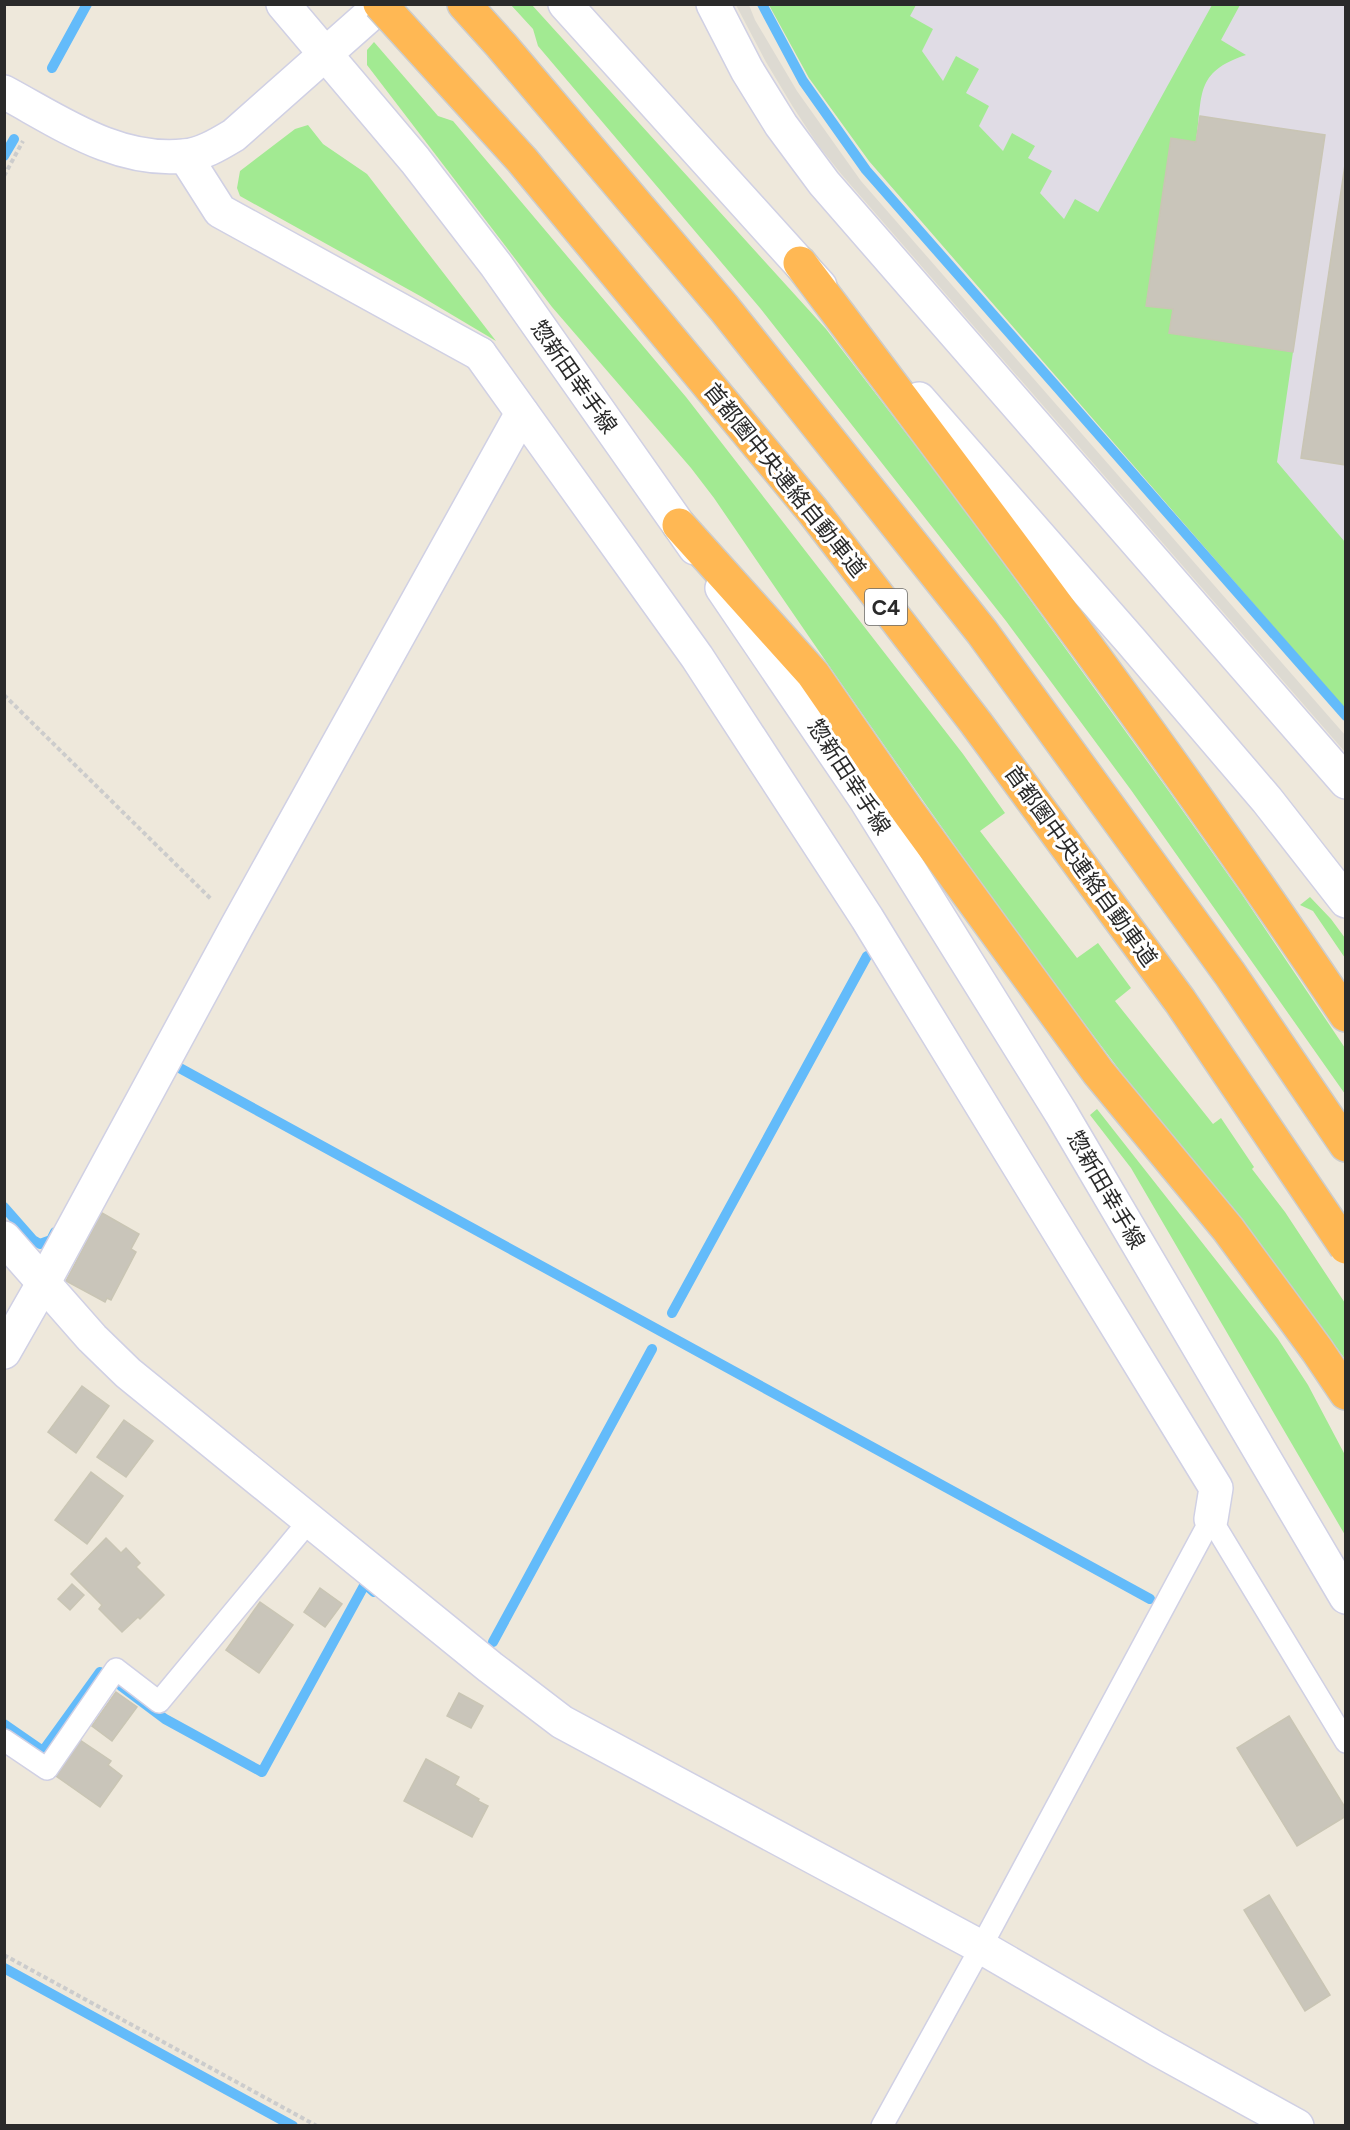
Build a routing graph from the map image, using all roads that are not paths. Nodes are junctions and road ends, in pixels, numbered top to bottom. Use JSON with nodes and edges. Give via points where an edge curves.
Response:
{"nodes":[{"id":1,"x":283,"y":4,"type":"edge"},
{"id":2,"x":381,"y":4,"type":"edge"},
{"id":3,"x":464,"y":4,"type":"edge"},
{"id":4,"x":565,"y":4,"type":"edge"},
{"id":5,"x":713,"y":4,"type":"edge"},
{"id":6,"x":326,"y":55,"type":"junction"},
{"id":7,"x":4,"y":92,"type":"edge"},
{"id":8,"x":185,"y":156,"type":"junction"},
{"id":9,"x":800,"y":263,"type":"junction"},
{"id":10,"x":522,"y":413,"type":"junction"},
{"id":11,"x":679,"y":525,"type":"junction"},
{"id":12,"x":1346,"y":782,"type":"edge"},
{"id":13,"x":1346,"y":901,"type":"edge"},
{"id":14,"x":1346,"y":1015,"type":"edge"},
{"id":15,"x":1346,"y":1145,"type":"edge"},
{"id":16,"x":4,"y":1238,"type":"edge"},
{"id":17,"x":1346,"y":1246,"type":"edge"},
{"id":18,"x":45,"y":1282,"type":"junction"},
{"id":19,"x":4,"y":1352,"type":"edge"},
{"id":20,"x":1346,"y":1394,"type":"edge"},
{"id":21,"x":1211,"y":1519,"type":"junction"},
{"id":22,"x":309,"y":1521,"type":"junction"},
{"id":23,"x":1346,"y":1597,"type":"edge"},
{"id":24,"x":4,"y":1740,"type":"edge"},
{"id":25,"x":1346,"y":1742,"type":"edge"},
{"id":26,"x":981,"y":1947,"type":"junction"},
{"id":27,"x":882,"y":2126,"type":"edge"},
{"id":28,"x":1297,"y":2126,"type":"edge"}],
"edges":[{"from":1,"to":6,"type":"street","name":"惣新田幸手線"},
{"from":2,"to":6,"type":"street"},
{"from":2,"to":17,"type":"highway","name":"首都圏中央連絡自動車道","number":"C4","bridge":true,"via":[[522,160],[812,510],[976,723],[1180,1001]]},
{"from":3,"to":15,"type":"highway","number":"C4","via":[[724,308],[982,632],[1230,974]]},
{"from":4,"to":9,"type":"street"},
{"from":5,"to":12,"type":"street","via":[[775,116],[824,183]]},
{"from":6,"to":8,"type":"street","via":[[234,135]]},
{"from":6,"to":11,"type":"street","name":"惣新田幸手線","via":[[415,160],[496,265]]},
{"from":7,"to":8,"type":"street","via":[[101,144],[144,155]]},
{"from":8,"to":10,"type":"street","via":[[220,211],[480,354]]},
{"from":9,"to":13,"type":"street","via":[[1267,800]]},
{"from":9,"to":14,"type":"highway","via":[[1048,593]]},
{"from":10,"to":18,"type":"street"},
{"from":10,"to":21,"type":"street","via":[[697,657],[861,908],[1216,1488]]},
{"from":11,"to":20,"type":"highway","via":[[813,674],[1098,1072],[1227,1228]]},
{"from":11,"to":23,"type":"street","name":"惣新田幸手線","via":[[866,800],[1060,1113]]},
{"from":16,"to":18,"type":"street"},
{"from":18,"to":19,"type":"street"},
{"from":18,"to":22,"type":"street","via":[[92,1338],[128,1373]]},
{"from":21,"to":25,"type":"lane"},
{"from":21,"to":26,"type":"lane"},
{"from":22,"to":24,"type":"lane","via":[[159,1702],[116,1669],[47,1769]]},
{"from":22,"to":26,"type":"street","via":[[562,1722]]},
{"from":26,"to":27,"type":"lane"},
{"from":26,"to":28,"type":"street"}]}
